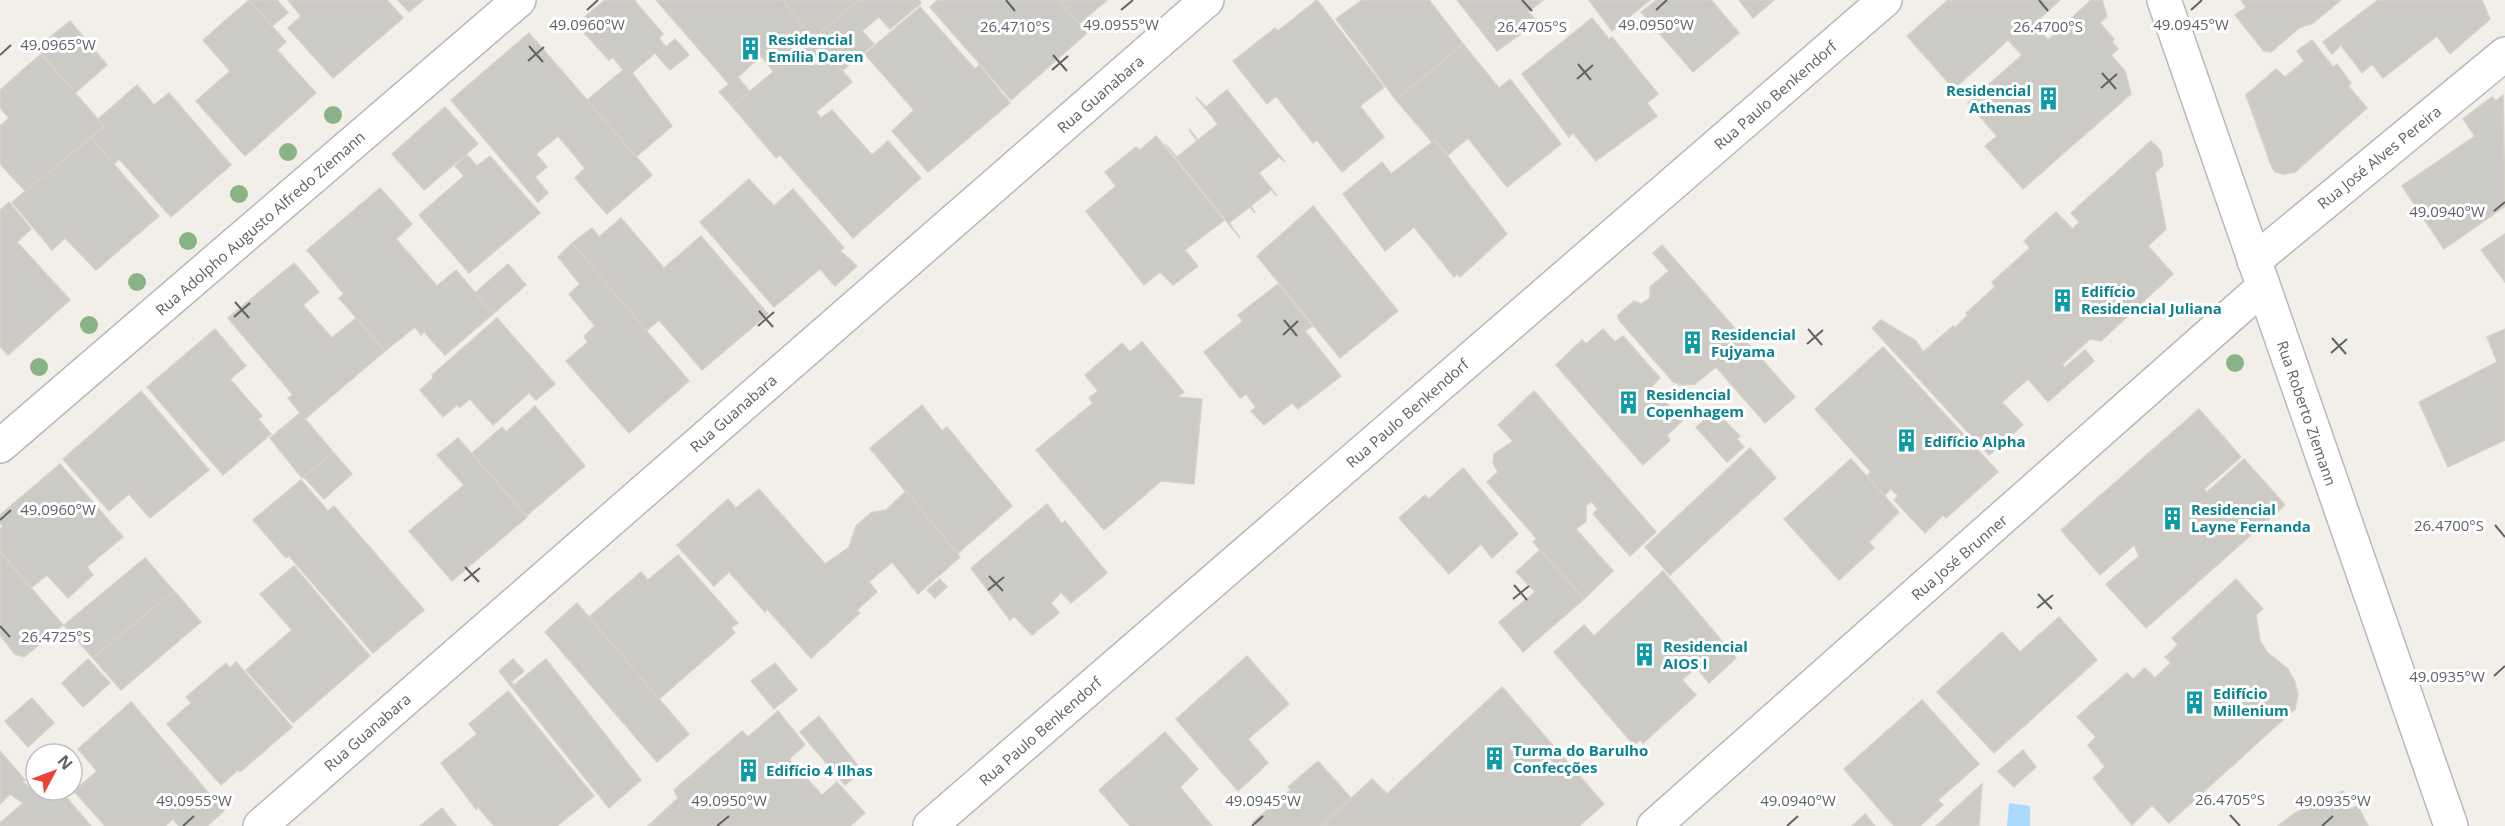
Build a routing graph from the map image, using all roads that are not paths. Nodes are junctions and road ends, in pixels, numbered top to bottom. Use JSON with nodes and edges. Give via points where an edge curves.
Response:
{"nodes":[{"id":1,"x":519,"y":0,"type":"edge"},
{"id":2,"x":1207,"y":0,"type":"edge"},
{"id":3,"x":1885,"y":0,"type":"edge"},
{"id":4,"x":2164,"y":0,"type":"edge"},
{"id":5,"x":2505,"y":54,"type":"edge"},
{"id":6,"x":2259,"y":274,"type":"junction"},
{"id":7,"x":0,"y":447,"type":"edge"},
{"id":8,"x":260,"y":826,"type":"edge"},
{"id":9,"x":930,"y":826,"type":"edge"},
{"id":10,"x":1654,"y":826,"type":"edge"},
{"id":11,"x":2451,"y":826,"type":"edge"}],
"edges":[{"from":1,"to":7,"type":"street","name":"Rua Adolpho Augusto Alfredo Ziemann"},
{"from":2,"to":8,"type":"street","name":"Rua Guanabara"},
{"from":3,"to":9,"type":"street","name":"Rua Paulo Benkendorf"},
{"from":4,"to":6,"type":"street","name":"Rua Roberto Ziemann"},
{"from":5,"to":6,"type":"street","name":"Rua José Alves Pereira"},
{"from":6,"to":10,"type":"street","name":"Rua José Brunner"},
{"from":6,"to":11,"type":"street","name":"Rua Roberto Ziemann"}]}
